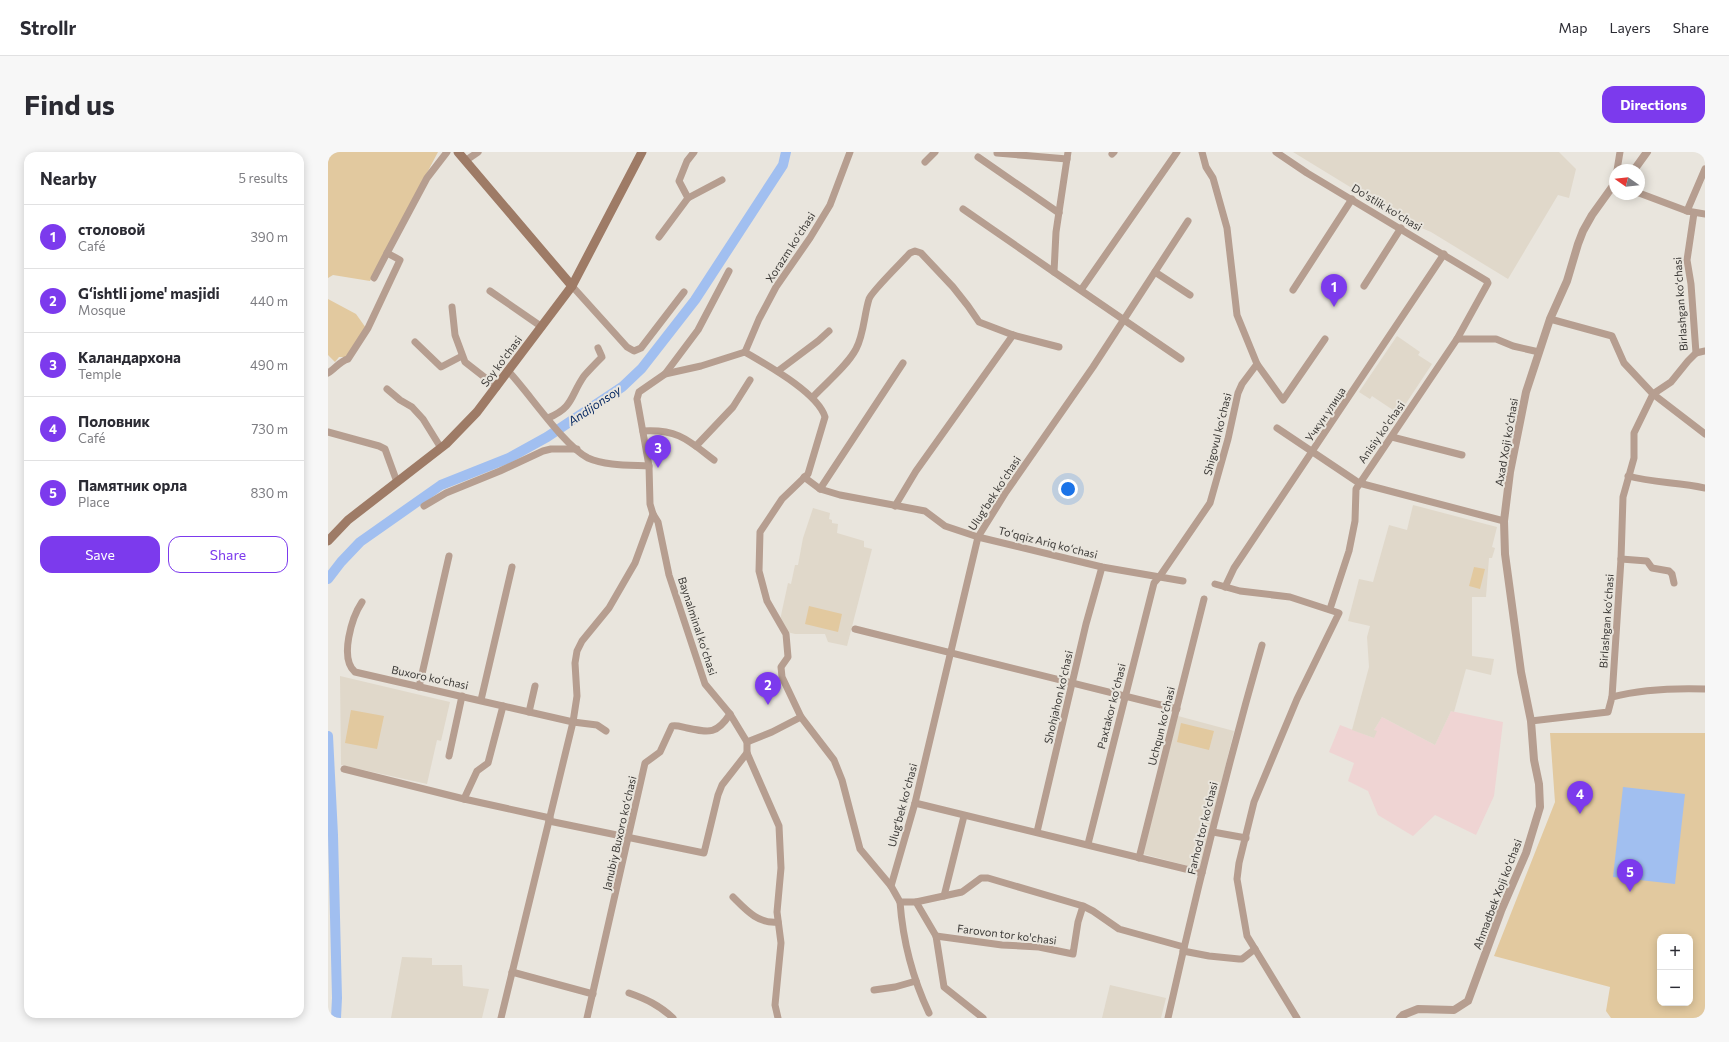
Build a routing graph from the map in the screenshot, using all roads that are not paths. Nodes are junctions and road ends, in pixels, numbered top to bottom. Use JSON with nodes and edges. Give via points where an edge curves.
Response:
{"nodes":[{"id":1,"x":447,"y":152,"type":"edge"},
{"id":2,"x":458,"y":152,"type":"edge"},
{"id":3,"x":478,"y":152,"type":"edge"},
{"id":4,"x":642,"y":152,"type":"edge"},
{"id":5,"x":694,"y":152,"type":"edge"},
{"id":6,"x":850,"y":152,"type":"edge"},
{"id":7,"x":935,"y":152,"type":"edge"},
{"id":8,"x":1177,"y":152,"type":"edge"},
{"id":9,"x":1202,"y":152,"type":"edge"},
{"id":10,"x":1276,"y":152,"type":"edge"},
{"id":11,"x":1620,"y":152,"type":"edge"},
{"id":12,"x":1647,"y":152,"type":"edge"},
{"id":13,"x":997,"y":153,"type":"dead end"},
{"id":14,"x":1068,"y":156,"type":"edge"},
{"id":15,"x":978,"y":157,"type":"dead end"},
{"id":16,"x":465,"y":161,"type":"junction"},
{"id":17,"x":925,"y":162,"type":"dead end"},
{"id":18,"x":1618,"y":164,"type":"edge"},
{"id":19,"x":1638,"y":164,"type":"edge"},
{"id":20,"x":1705,"y":169,"type":"edge"},
{"id":21,"x":722,"y":180,"type":"dead end"},
{"id":22,"x":1609,"y":192,"type":"edge"},
{"id":23,"x":1645,"y":195,"type":"edge"},
{"id":24,"x":688,"y":198,"type":"junction"},
{"id":25,"x":1352,"y":199,"type":"junction"},
{"id":26,"x":963,"y":209,"type":"dead end"},
{"id":27,"x":1687,"y":211,"type":"junction"},
{"id":28,"x":1059,"y":213,"type":"junction"},
{"id":29,"x":1694,"y":213,"type":"junction"},
{"id":30,"x":1705,"y":214,"type":"edge"},
{"id":31,"x":1188,"y":221,"type":"dead end"},
{"id":32,"x":1400,"y":228,"type":"junction"},
{"id":33,"x":659,"y":237,"type":"dead end"},
{"id":34,"x":387,"y":253,"type":"junction"},
{"id":35,"x":1444,"y":254,"type":"junction"},
{"id":36,"x":729,"y":272,"type":"dead end"},
{"id":37,"x":1054,"y":272,"type":"junction"},
{"id":38,"x":1155,"y":272,"type":"junction"},
{"id":39,"x":374,"y":278,"type":"dead end"},
{"id":40,"x":1487,"y":281,"type":"joint"},
{"id":41,"x":572,"y":286,"type":"junction"},
{"id":42,"x":1364,"y":286,"type":"dead end"},
{"id":43,"x":1081,"y":290,"type":"junction"},
{"id":44,"x":1294,"y":290,"type":"dead end"},
{"id":45,"x":490,"y":291,"type":"dead end"},
{"id":46,"x":684,"y":292,"type":"dead end"},
{"id":47,"x":1190,"y":295,"type":"dead end"},
{"id":48,"x":452,"y":307,"type":"dead end"},
{"id":49,"x":1123,"y":320,"type":"junction"},
{"id":50,"x":1550,"y":320,"type":"junction"},
{"id":51,"x":542,"y":327,"type":"junction"},
{"id":52,"x":829,"y":331,"type":"dead end"},
{"id":53,"x":1013,"y":335,"type":"junction"},
{"id":54,"x":1325,"y":339,"type":"dead end"},
{"id":55,"x":1457,"y":339,"type":"junction"},
{"id":56,"x":415,"y":342,"type":"dead end"},
{"id":57,"x":1059,"y":347,"type":"dead end"},
{"id":58,"x":598,"y":348,"type":"dead end"},
{"id":59,"x":1705,"y":351,"type":"edge"},
{"id":60,"x":745,"y":352,"type":"junction"},
{"id":61,"x":1539,"y":352,"type":"junction"},
{"id":62,"x":1696,"y":353,"type":"junction"},
{"id":63,"x":462,"y":356,"type":"junction"},
{"id":64,"x":1181,"y":359,"type":"dead end"},
{"id":65,"x":903,"y":363,"type":"dead end"},
{"id":66,"x":1257,"y":364,"type":"junction"},
{"id":67,"x":509,"y":372,"type":"junction"},
{"id":68,"x":778,"y":372,"type":"junction"},
{"id":69,"x":328,"y":374,"type":"edge"},
{"id":70,"x":665,"y":374,"type":"junction"},
{"id":71,"x":750,"y":380,"type":"dead end"},
{"id":72,"x":497,"y":387,"type":"junction"},
{"id":73,"x":387,"y":389,"type":"dead end"},
{"id":74,"x":1654,"y":394,"type":"junction"},
{"id":75,"x":813,"y":397,"type":"junction"},
{"id":76,"x":549,"y":420,"type":"junction"},
{"id":77,"x":1277,"y":428,"type":"dead end"},
{"id":78,"x":644,"y":431,"type":"junction"},
{"id":79,"x":328,"y":432,"type":"edge"},
{"id":80,"x":1705,"y":434,"type":"edge"},
{"id":81,"x":1392,"y":437,"type":"junction"},
{"id":82,"x":696,"y":446,"type":"junction"},
{"id":83,"x":441,"y":448,"type":"junction"},
{"id":84,"x":577,"y":449,"type":"junction"},
{"id":85,"x":1313,"y":451,"type":"junction"},
{"id":86,"x":1462,"y":455,"type":"dead end"},
{"id":87,"x":714,"y":460,"type":"dead end"},
{"id":88,"x":649,"y":466,"type":"junction"},
{"id":89,"x":1628,"y":476,"type":"junction"},
{"id":90,"x":804,"y":477,"type":"junction"},
{"id":91,"x":397,"y":482,"type":"junction"},
{"id":92,"x":1359,"y":483,"type":"junction"},
{"id":93,"x":1705,"y":488,"type":"edge"},
{"id":94,"x":820,"y":489,"type":"junction"},
{"id":95,"x":904,"y":491,"type":"junction"},
{"id":96,"x":424,"y":506,"type":"dead end"},
{"id":97,"x":895,"y":506,"type":"junction"},
{"id":98,"x":907,"y":508,"type":"junction"},
{"id":99,"x":653,"y":514,"type":"junction"},
{"id":100,"x":1504,"y":521,"type":"junction"},
{"id":101,"x":978,"y":537,"type":"junction"},
{"id":102,"x":328,"y":541,"type":"edge"},
{"id":103,"x":449,"y":556,"type":"dead end"},
{"id":104,"x":1621,"y":559,"type":"junction"},
{"id":105,"x":512,"y":567,"type":"dead end"},
{"id":106,"x":1102,"y":567,"type":"junction"},
{"id":107,"x":1160,"y":576,"type":"junction"},
{"id":108,"x":1183,"y":581,"type":"dead end"},
{"id":109,"x":1674,"y":583,"type":"dead end"},
{"id":110,"x":1215,"y":584,"type":"dead end"},
{"id":111,"x":1225,"y":587,"type":"junction"},
{"id":112,"x":1204,"y":599,"type":"dead end"},
{"id":113,"x":362,"y":602,"type":"dead end"},
{"id":114,"x":1330,"y":609,"type":"junction"},
{"id":115,"x":855,"y":629,"type":"dead end"},
{"id":116,"x":1262,"y":645,"type":"dead end"},
{"id":117,"x":951,"y":653,"type":"junction"},
{"id":118,"x":1072,"y":683,"type":"junction"},
{"id":119,"x":535,"y":686,"type":"dead end"},
{"id":120,"x":419,"y":687,"type":"junction"},
{"id":121,"x":1705,"y":689,"type":"edge"},
{"id":122,"x":462,"y":696,"type":"junction"},
{"id":123,"x":1125,"y":696,"type":"junction"},
{"id":124,"x":1612,"y":697,"type":"junction"},
{"id":125,"x":481,"y":700,"type":"junction"},
{"id":126,"x":503,"y":706,"type":"junction"},
{"id":127,"x":1177,"y":709,"type":"junction"},
{"id":128,"x":529,"y":712,"type":"junction"},
{"id":129,"x":730,"y":714,"type":"junction"},
{"id":130,"x":801,"y":717,"type":"junction"},
{"id":131,"x":1530,"y":721,"type":"junction"},
{"id":132,"x":573,"y":722,"type":"junction"},
{"id":133,"x":606,"y":731,"type":"dead end"},
{"id":134,"x":747,"y":742,"type":"junction"},
{"id":135,"x":747,"y":753,"type":"junction"},
{"id":136,"x":449,"y":756,"type":"dead end"},
{"id":137,"x":344,"y":769,"type":"dead end"},
{"id":138,"x":464,"y":799,"type":"junction"},
{"id":139,"x":915,"y":803,"type":"junction"},
{"id":140,"x":964,"y":816,"type":"junction"},
{"id":141,"x":550,"y":819,"type":"junction"},
{"id":142,"x":1037,"y":832,"type":"junction"},
{"id":143,"x":1213,"y":832,"type":"junction"},
{"id":144,"x":629,"y":837,"type":"junction"},
{"id":145,"x":1246,"y":838,"type":"junction"},
{"id":146,"x":1088,"y":844,"type":"junction"},
{"id":147,"x":1139,"y":858,"type":"junction"},
{"id":148,"x":1202,"y":873,"type":"junction"},
{"id":149,"x":891,"y":886,"type":"junction"},
{"id":150,"x":944,"y":896,"type":"junction"},
{"id":151,"x":733,"y":897,"type":"dead end"},
{"id":152,"x":900,"y":902,"type":"junction"},
{"id":153,"x":916,"y":902,"type":"junction"},
{"id":154,"x":1083,"y":906,"type":"junction"},
{"id":155,"x":778,"y":922,"type":"junction"},
{"id":156,"x":936,"y":936,"type":"junction"},
{"id":157,"x":1183,"y":949,"type":"junction"},
{"id":158,"x":1255,"y":949,"type":"junction"},
{"id":159,"x":512,"y":972,"type":"junction"},
{"id":160,"x":916,"y":981,"type":"junction"},
{"id":161,"x":874,"y":990,"type":"dead end"},
{"id":162,"x":629,"y":993,"type":"dead end"},
{"id":163,"x":593,"y":994,"type":"junction"},
{"id":164,"x":929,"y":1014,"type":"dead end"},
{"id":165,"x":501,"y":1018,"type":"edge"},
{"id":166,"x":587,"y":1018,"type":"edge"},
{"id":167,"x":672,"y":1018,"type":"edge"},
{"id":168,"x":778,"y":1018,"type":"edge"},
{"id":169,"x":983,"y":1018,"type":"edge"},
{"id":170,"x":1168,"y":1018,"type":"edge"},
{"id":171,"x":1297,"y":1018,"type":"edge"},
{"id":172,"x":1400,"y":1018,"type":"edge"}],
"edges":[{"from":1,"to":34,"type":"street","via":[[427,178]]},
{"from":2,"to":16,"type":"main road"},
{"from":3,"to":16,"type":"street"},
{"from":4,"to":41,"type":"main road","name":"Soy ko'chasi"},
{"from":5,"to":24,"type":"street","via":[[687,161],[679,181]]},
{"from":6,"to":60,"type":"street","name":"Xorazm koʻchasi","via":[[830,204],[776,287]]},
{"from":7,"to":17,"type":"street"},
{"from":8,"to":43,"type":"street"},
{"from":9,"to":66,"type":"street","via":[[1206,167],[1213,178],[1227,228],[1237,315]]},
{"from":10,"to":25,"type":"street","name":"Do'stlik ko'chasi"},
{"from":11,"to":18,"type":"street"},
{"from":12,"to":19,"type":"street"},
{"from":13,"to":14,"type":"street"},
{"from":14,"to":28,"type":"street"},
{"from":15,"to":28,"type":"street"},
{"from":16,"to":41,"type":"main road"},
{"from":20,"to":27,"type":"street"},
{"from":21,"to":24,"type":"street"},
{"from":22,"to":50,"type":"street","name":"Axad Xoji koʻchasi","via":[[1583,231],[1568,281]]},
{"from":23,"to":27,"type":"street"},
{"from":24,"to":33,"type":"street"},
{"from":25,"to":32,"type":"street","name":"Do'stlik ko'chasi"},
{"from":25,"to":44,"type":"street"},
{"from":26,"to":37,"type":"street"},
{"from":27,"to":29,"type":"street"},
{"from":28,"to":37,"type":"street"},
{"from":29,"to":30,"type":"street"},
{"from":29,"to":62,"type":"street","name":"Birlashgan koʻchasi","via":[[1687,260]]},
{"from":31,"to":38,"type":"street","name":"Ulugʻbek koʻchasi"},
{"from":32,"to":35,"type":"street","name":"Do'stlik ko'chasi"},
{"from":32,"to":42,"type":"street"},
{"from":34,"to":39,"type":"street"},
{"from":34,"to":69,"type":"street","via":[[400,260],[368,328],[348,359]]},
{"from":35,"to":40,"type":"street","name":"Do'stlik ko'chasi"},
{"from":35,"to":85,"type":"street","name":"Учкун улица"},
{"from":36,"to":70,"type":"street","via":[[698,330]]},
{"from":37,"to":43,"type":"street"},
{"from":38,"to":47,"type":"street"},
{"from":38,"to":49,"type":"street","name":"Ulugʻbek koʻchasi"},
{"from":40,"to":55,"type":"street","name":"Anisiy ko'chasi","via":[[1487,286]]},
{"from":41,"to":46,"type":"street","via":[[627,347],[634,351],[641,348]]},
{"from":41,"to":51,"type":"main road","name":"Soy ko'chasi"},
{"from":43,"to":49,"type":"street"},
{"from":45,"to":51,"type":"street"},
{"from":48,"to":63,"type":"street","via":[[455,335]]},
{"from":49,"to":64,"type":"street"},
{"from":49,"to":101,"type":"street","name":"Ulugʻbek koʻchasi"},
{"from":50,"to":61,"type":"street","name":"Axad Xoji koʻchasi"},
{"from":50,"to":74,"type":"street","via":[[1612,336],[1624,363]]},
{"from":51,"to":67,"type":"main road","name":"Soy ko'chasi"},
{"from":52,"to":68,"type":"street"},
{"from":53,"to":57,"type":"street"},
{"from":53,"to":75,"type":"street","via":[[979,322],[953,287],[921,253],[915,251],[910,253],[869,297],[865,323],[856,349],[846,364]]},
{"from":53,"to":95,"type":"street"},
{"from":54,"to":66,"type":"street","via":[[1283,400]]},
{"from":55,"to":61,"type":"street","via":[[1496,339]]},
{"from":55,"to":81,"type":"street","name":"Anisiy ko'chasi"},
{"from":56,"to":63,"type":"street","via":[[441,366]]},
{"from":58,"to":76,"type":"street","via":[[602,357],[584,377],[568,406]]},
{"from":59,"to":62,"type":"street"},
{"from":60,"to":68,"type":"street"},
{"from":60,"to":70,"type":"street"},
{"from":61,"to":100,"type":"street","name":"Axad Xoji koʻchasi","via":[[1519,423]]},
{"from":62,"to":74,"type":"street","name":"Birlashgan koʻchasi","via":[[1671,382]]},
{"from":63,"to":72,"type":"street","via":[[470,368]]},
{"from":65,"to":94,"type":"street"},
{"from":66,"to":107,"type":"street","name":"Shigovul koʻchasi","via":[[1238,393],[1210,503]]},
{"from":67,"to":72,"type":"main road","name":"Soy ko'chasi"},
{"from":67,"to":76,"type":"street"},
{"from":68,"to":75,"type":"street"},
{"from":70,"to":78,"type":"street","name":"Baynalminal koʻchasi","via":[[638,392],[637,399]]},
{"from":71,"to":82,"type":"street","via":[[733,407]]},
{"from":72,"to":83,"type":"main road","name":"Soy ko'chasi","via":[[477,412]]},
{"from":73,"to":83,"type":"street","via":[[420,415]]},
{"from":74,"to":80,"type":"street"},
{"from":74,"to":89,"type":"street","name":"Birlashgan koʻchasi","via":[[1634,433],[1634,458]]},
{"from":75,"to":90,"type":"street","via":[[824,411],[825,417],[808,474]]},
{"from":76,"to":84,"type":"street"},
{"from":77,"to":85,"type":"street"},
{"from":78,"to":82,"type":"street","via":[[669,431]]},
{"from":78,"to":88,"type":"street","name":"Baynalminal koʻchasi"},
{"from":79,"to":91,"type":"street","via":[[385,449]]},
{"from":81,"to":86,"type":"street"},
{"from":81,"to":92,"type":"street","name":"Anisiy ko'chasi"},
{"from":82,"to":87,"type":"street"},
{"from":83,"to":91,"type":"main road","name":"Soy ko'chasi"},
{"from":84,"to":88,"type":"street","via":[[587,458],[606,463]]},
{"from":84,"to":96,"type":"street","via":[[543,451],[446,493]]},
{"from":85,"to":92,"type":"street"},
{"from":85,"to":111,"type":"street","name":"Учкун улица","via":[[1234,568]]},
{"from":88,"to":99,"type":"street","name":"Baynalminal koʻchasi","via":[[650,504]]},
{"from":89,"to":93,"type":"street"},
{"from":89,"to":104,"type":"street","name":"Birlashgan koʻchasi","via":[[1623,497]]},
{"from":90,"to":94,"type":"street","name":"Toʻqqiz Ariq koʻchasi"},
{"from":90,"to":130,"type":"street","via":[[782,499],[760,532],[760,571],[767,600],[786,634],[788,657],[781,667],[782,677]]},
{"from":91,"to":102,"type":"main road","name":"Soy ko'chasi","via":[[348,520]]},
{"from":92,"to":100,"type":"street"},
{"from":92,"to":114,"type":"street","name":"Anisiy ko'chasi","via":[[1356,489],[1355,521],[1349,551]]},
{"from":94,"to":97,"type":"street","name":"Toʻqqiz Ariq koʻchasi"},
{"from":95,"to":97,"type":"street"},
{"from":95,"to":98,"type":"street"},
{"from":97,"to":98,"type":"street","name":"Toʻqqiz Ariq koʻchasi"},
{"from":98,"to":101,"type":"street","name":"Toʻqqiz Ariq koʻchasi","via":[[925,512],[945,526]]},
{"from":99,"to":129,"type":"street","name":"Baynalminal koʻchasi","via":[[658,522],[670,575],[705,684]]},
{"from":99,"to":132,"type":"street","via":[[635,563],[609,608],[577,651],[574,663],[577,696]]},
{"from":100,"to":131,"type":"street","name":"Axad Xoji koʻchasi","via":[[1506,560]]},
{"from":101,"to":106,"type":"street","name":"Toʻqqiz Ariq koʻchasi"},
{"from":101,"to":117,"type":"street","name":"Ulugʻbek koʻchasi"},
{"from":103,"to":120,"type":"street"},
{"from":104,"to":109,"type":"street","via":[[1647,561],[1652,568],[1669,571]]},
{"from":104,"to":124,"type":"street","name":"Birlashgan koʻchasi"},
{"from":105,"to":125,"type":"street"},
{"from":106,"to":107,"type":"street","name":"Toʻqqiz Ariq koʻchasi"},
{"from":106,"to":118,"type":"street","name":"Shohjahon ko'chasi"},
{"from":107,"to":108,"type":"street","name":"Toʻqqiz Ariq koʻchasi"},
{"from":107,"to":123,"type":"street","name":"Paxtakor koʻchasi","via":[[1154,583]]},
{"from":110,"to":111,"type":"street"},
{"from":111,"to":114,"type":"street","via":[[1290,598]]},
{"from":112,"to":127,"type":"street","name":"Uchqun koʻchasi"},
{"from":113,"to":120,"type":"street","name":"Buxoro koʻchasi","via":[[355,616],[349,641],[350,668],[355,672]]},
{"from":114,"to":145,"type":"street","via":[[1337,611],[1338,615],[1297,699],[1267,769],[1254,802]]},
{"from":115,"to":117,"type":"street"},
{"from":116,"to":143,"type":"street","name":"Farhod tor ko'chasi"},
{"from":117,"to":118,"type":"street"},
{"from":117,"to":139,"type":"street","name":"Ulugʻbek koʻchasi"},
{"from":118,"to":123,"type":"street"},
{"from":118,"to":142,"type":"street","name":"Shohjahon ko'chasi"},
{"from":119,"to":128,"type":"street"},
{"from":120,"to":122,"type":"street","name":"Buxoro koʻchasi"},
{"from":121,"to":124,"type":"street","via":[[1636,691]]},
{"from":122,"to":125,"type":"street","name":"Buxoro koʻchasi"},
{"from":122,"to":136,"type":"street"},
{"from":123,"to":127,"type":"street"},
{"from":123,"to":146,"type":"street","name":"Paxtakor koʻchasi"},
{"from":124,"to":131,"type":"street","name":"Birlashgan koʻchasi","via":[[1608,712]]},
{"from":125,"to":126,"type":"street","name":"Buxoro koʻchasi"},
{"from":126,"to":128,"type":"street","name":"Buxoro koʻchasi"},
{"from":126,"to":138,"type":"street","via":[[488,763],[477,771]]},
{"from":127,"to":147,"type":"street","name":"Uchqun koʻchasi"},
{"from":128,"to":132,"type":"street","name":"Buxoro koʻchasi"},
{"from":129,"to":134,"type":"street","name":"Baynalminal koʻchasi"},
{"from":129,"to":144,"type":"street","name":"Janubiy Buxoro koʻchasi","via":[[722,726],[715,730],[702,731],[672,726],[660,752],[645,764]]},
{"from":130,"to":134,"type":"street"},
{"from":130,"to":149,"type":"street","via":[[834,760],[842,780],[860,850]]},
{"from":131,"to":172,"type":"street","name":"Ahmadbek Xoji ko'chasi","via":[[1540,807],[1526,853],[1501,911],[1468,1001],[1454,1010],[1418,1009]]},
{"from":132,"to":133,"type":"street","name":"Buxoro koʻchasi","via":[[597,725]]},
{"from":132,"to":141,"type":"street"},
{"from":134,"to":135,"type":"street"},
{"from":135,"to":144,"type":"street","via":[[718,795],[704,852]]},
{"from":135,"to":155,"type":"street","via":[[779,826],[781,868]]},
{"from":137,"to":138,"type":"street"},
{"from":138,"to":141,"type":"street"},
{"from":139,"to":140,"type":"street"},
{"from":139,"to":149,"type":"street","name":"Ulugʻbek koʻchasi"},
{"from":140,"to":142,"type":"street"},
{"from":140,"to":150,"type":"street"},
{"from":141,"to":144,"type":"street"},
{"from":141,"to":159,"type":"street"},
{"from":142,"to":146,"type":"street"},
{"from":143,"to":145,"type":"street"},
{"from":143,"to":148,"type":"street","name":"Farhod tor ko'chasi"},
{"from":144,"to":163,"type":"street","name":"Janubiy Buxoro koʻchasi"},
{"from":145,"to":158,"type":"street","via":[[1237,879],[1247,936]]},
{"from":146,"to":147,"type":"street"},
{"from":147,"to":148,"type":"street"},
{"from":148,"to":157,"type":"street","name":"Farhod tor ko'chasi"},
{"from":149,"to":152,"type":"street"},
{"from":150,"to":153,"type":"street"},
{"from":150,"to":154,"type":"street","via":[[962,892],[981,878],[988,878]]},
{"from":151,"to":155,"type":"street","via":[[753,916],[770,923]]},
{"from":152,"to":153,"type":"street"},
{"from":152,"to":160,"type":"street","via":[[905,948]]},
{"from":153,"to":156,"type":"street"},
{"from":154,"to":156,"type":"street","name":"Farovon tor ko'chasi","via":[[1073,954],[1039,947],[1002,946]]},
{"from":154,"to":157,"type":"street","via":[[1119,928]]},
{"from":155,"to":168,"type":"street","via":[[781,943],[775,1005]]},
{"from":156,"to":169,"type":"street","via":[[944,987]]},
{"from":157,"to":158,"type":"street","via":[[1209,956],[1239,959]]},
{"from":157,"to":170,"type":"street","name":"Farhod tor ko'chasi"},
{"from":158,"to":171,"type":"street"},
{"from":159,"to":163,"type":"street"},
{"from":159,"to":165,"type":"street"},
{"from":160,"to":161,"type":"street"},
{"from":160,"to":164,"type":"street"},
{"from":162,"to":167,"type":"street","via":[[649,1000]]},
{"from":163,"to":166,"type":"street","name":"Janubiy Buxoro koʻchasi"}]}
